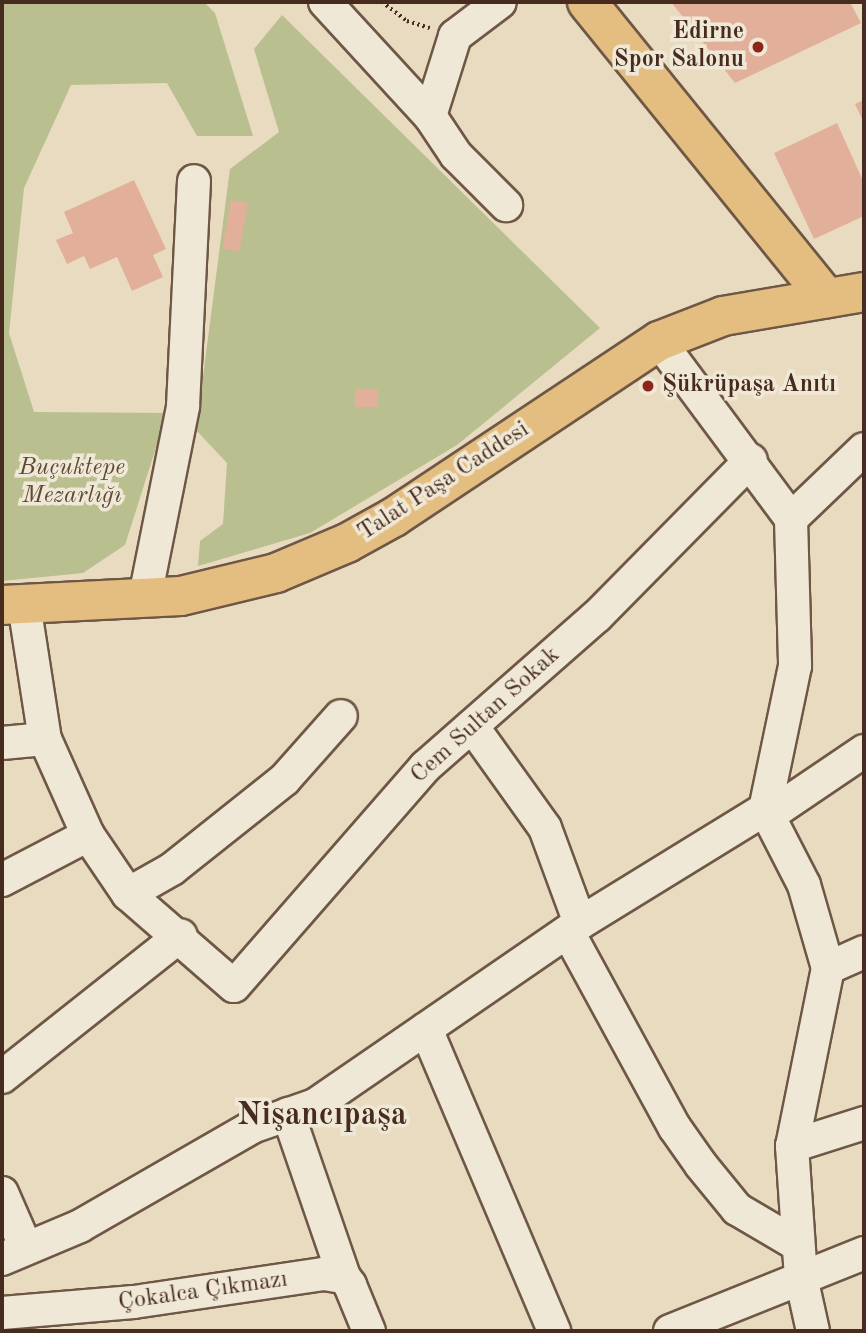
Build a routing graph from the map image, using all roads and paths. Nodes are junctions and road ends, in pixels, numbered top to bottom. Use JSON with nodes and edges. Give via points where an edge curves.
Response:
{"nodes":[{"id":1,"x":325,"y":2,"type":"edge"},
{"id":2,"x":382,"y":2,"type":"edge"},
{"id":3,"x":500,"y":2,"type":"edge"},
{"id":4,"x":587,"y":2,"type":"edge"},
{"id":5,"x":455,"y":36,"type":"junction"},
{"id":6,"x":430,"y":116,"type":"junction"},
{"id":7,"x":194,"y":181,"type":"dead end"},
{"id":8,"x":506,"y":205,"type":"dead end"},
{"id":9,"x":864,"y":292,"type":"edge"},
{"id":10,"x":827,"y":298,"type":"junction"},
{"id":11,"x":659,"y":341,"type":"junction"},
{"id":12,"x":864,"y":449,"type":"edge"},
{"id":13,"x":751,"y":460,"type":"junction"},
{"id":14,"x":791,"y":519,"type":"junction"},
{"id":15,"x":145,"y":597,"type":"junction"},
{"id":16,"x":13,"y":604,"type":"edge"},
{"id":17,"x":341,"y":716,"type":"dead end"},
{"id":18,"x":472,"y":726,"type":"junction"},
{"id":19,"x":45,"y":739,"type":"junction"},
{"id":20,"x":2,"y":743,"type":"edge"},
{"id":21,"x":864,"y":751,"type":"edge"},
{"id":22,"x":767,"y":812,"type":"junction"},
{"id":23,"x":88,"y":835,"type":"junction"},
{"id":24,"x":2,"y":880,"type":"edge"},
{"id":25,"x":128,"y":894,"type":"junction"},
{"id":26,"x":574,"y":927,"type":"junction"},
{"id":27,"x":181,"y":935,"type":"junction"},
{"id":28,"x":864,"y":952,"type":"edge"},
{"id":29,"x":828,"y":968,"type":"junction"},
{"id":30,"x":426,"y":1029,"type":"junction"},
{"id":31,"x":2,"y":1077,"type":"edge"},
{"id":32,"x":288,"y":1114,"type":"junction"},
{"id":33,"x":864,"y":1123,"type":"edge"},
{"id":34,"x":792,"y":1146,"type":"junction"},
{"id":35,"x":2,"y":1193,"type":"edge"},
{"id":36,"x":799,"y":1245,"type":"junction"},
{"id":37,"x":14,"y":1253,"type":"edge"},
{"id":38,"x":864,"y":1253,"type":"edge"},
{"id":39,"x":344,"y":1277,"type":"junction"},
{"id":40,"x":801,"y":1277,"type":"junction"},
{"id":41,"x":2,"y":1313,"type":"edge"},
{"id":42,"x":111,"y":1318,"type":"edge"},
{"id":43,"x":369,"y":1331,"type":"edge"},
{"id":44,"x":554,"y":1331,"type":"edge"},
{"id":45,"x":670,"y":1331,"type":"edge"},
{"id":46,"x":813,"y":1331,"type":"edge"}],
"edges":[{"from":1,"to":6,"type":"street"},
{"from":2,"to":5,"type":"path","via":[[407,21]]},
{"from":3,"to":5,"type":"street"},
{"from":4,"to":10,"type":"main road"},
{"from":5,"to":6,"type":"street"},
{"from":6,"to":8,"type":"street","via":[[456,155]]},
{"from":7,"to":15,"type":"street","via":[[183,406]]},
{"from":9,"to":10,"type":"main road","name":"Talat Paşa Caddesi"},
{"from":10,"to":11,"type":"main road","name":"Talat Paşa Caddesi","via":[[723,316]]},
{"from":11,"to":13,"type":"street"},
{"from":11,"to":15,"type":"main road","name":"Talat Paşa Caddesi","via":[[347,543],[241,584]]},
{"from":12,"to":14,"type":"street"},
{"from":13,"to":14,"type":"street"},
{"from":13,"to":18,"type":"street","name":"Cem Sultan Sokak","via":[[597,617]]},
{"from":14,"to":22,"type":"street","via":[[795,666]]},
{"from":15,"to":16,"type":"main road","name":"Talat Paşa Caddesi"},
{"from":16,"to":19,"type":"street"},
{"from":17,"to":25,"type":"street","via":[[285,779],[172,869]]},
{"from":18,"to":26,"type":"street","via":[[545,828]]},
{"from":18,"to":27,"type":"street","name":"Cem Sultan Sokak","via":[[425,767],[234,986]]},
{"from":19,"to":20,"type":"street"},
{"from":19,"to":23,"type":"street"},
{"from":21,"to":22,"type":"street"},
{"from":22,"to":26,"type":"street"},
{"from":22,"to":29,"type":"street","via":[[804,885]]},
{"from":23,"to":24,"type":"street"},
{"from":23,"to":25,"type":"street"},
{"from":25,"to":27,"type":"street"},
{"from":26,"to":30,"type":"street"},
{"from":26,"to":36,"type":"street","via":[[675,1128],[737,1209]]},
{"from":27,"to":31,"type":"street"},
{"from":28,"to":29,"type":"street"},
{"from":29,"to":34,"type":"street"},
{"from":30,"to":32,"type":"street","via":[[315,1105]]},
{"from":30,"to":44,"type":"street"},
{"from":32,"to":37,"type":"street","via":[[252,1127],[80,1226]]},
{"from":32,"to":39,"type":"street"},
{"from":33,"to":34,"type":"street"},
{"from":34,"to":36,"type":"street"},
{"from":35,"to":37,"type":"street"},
{"from":36,"to":40,"type":"street"},
{"from":38,"to":40,"type":"street"},
{"from":39,"to":42,"type":"street","name":"Çokalca Çıkmazı","via":[[324,1274]]},
{"from":39,"to":43,"type":"street"},
{"from":40,"to":45,"type":"street"},
{"from":40,"to":46,"type":"street"},
{"from":41,"to":42,"type":"street","name":"Çokalca Çıkmazı"}]}
